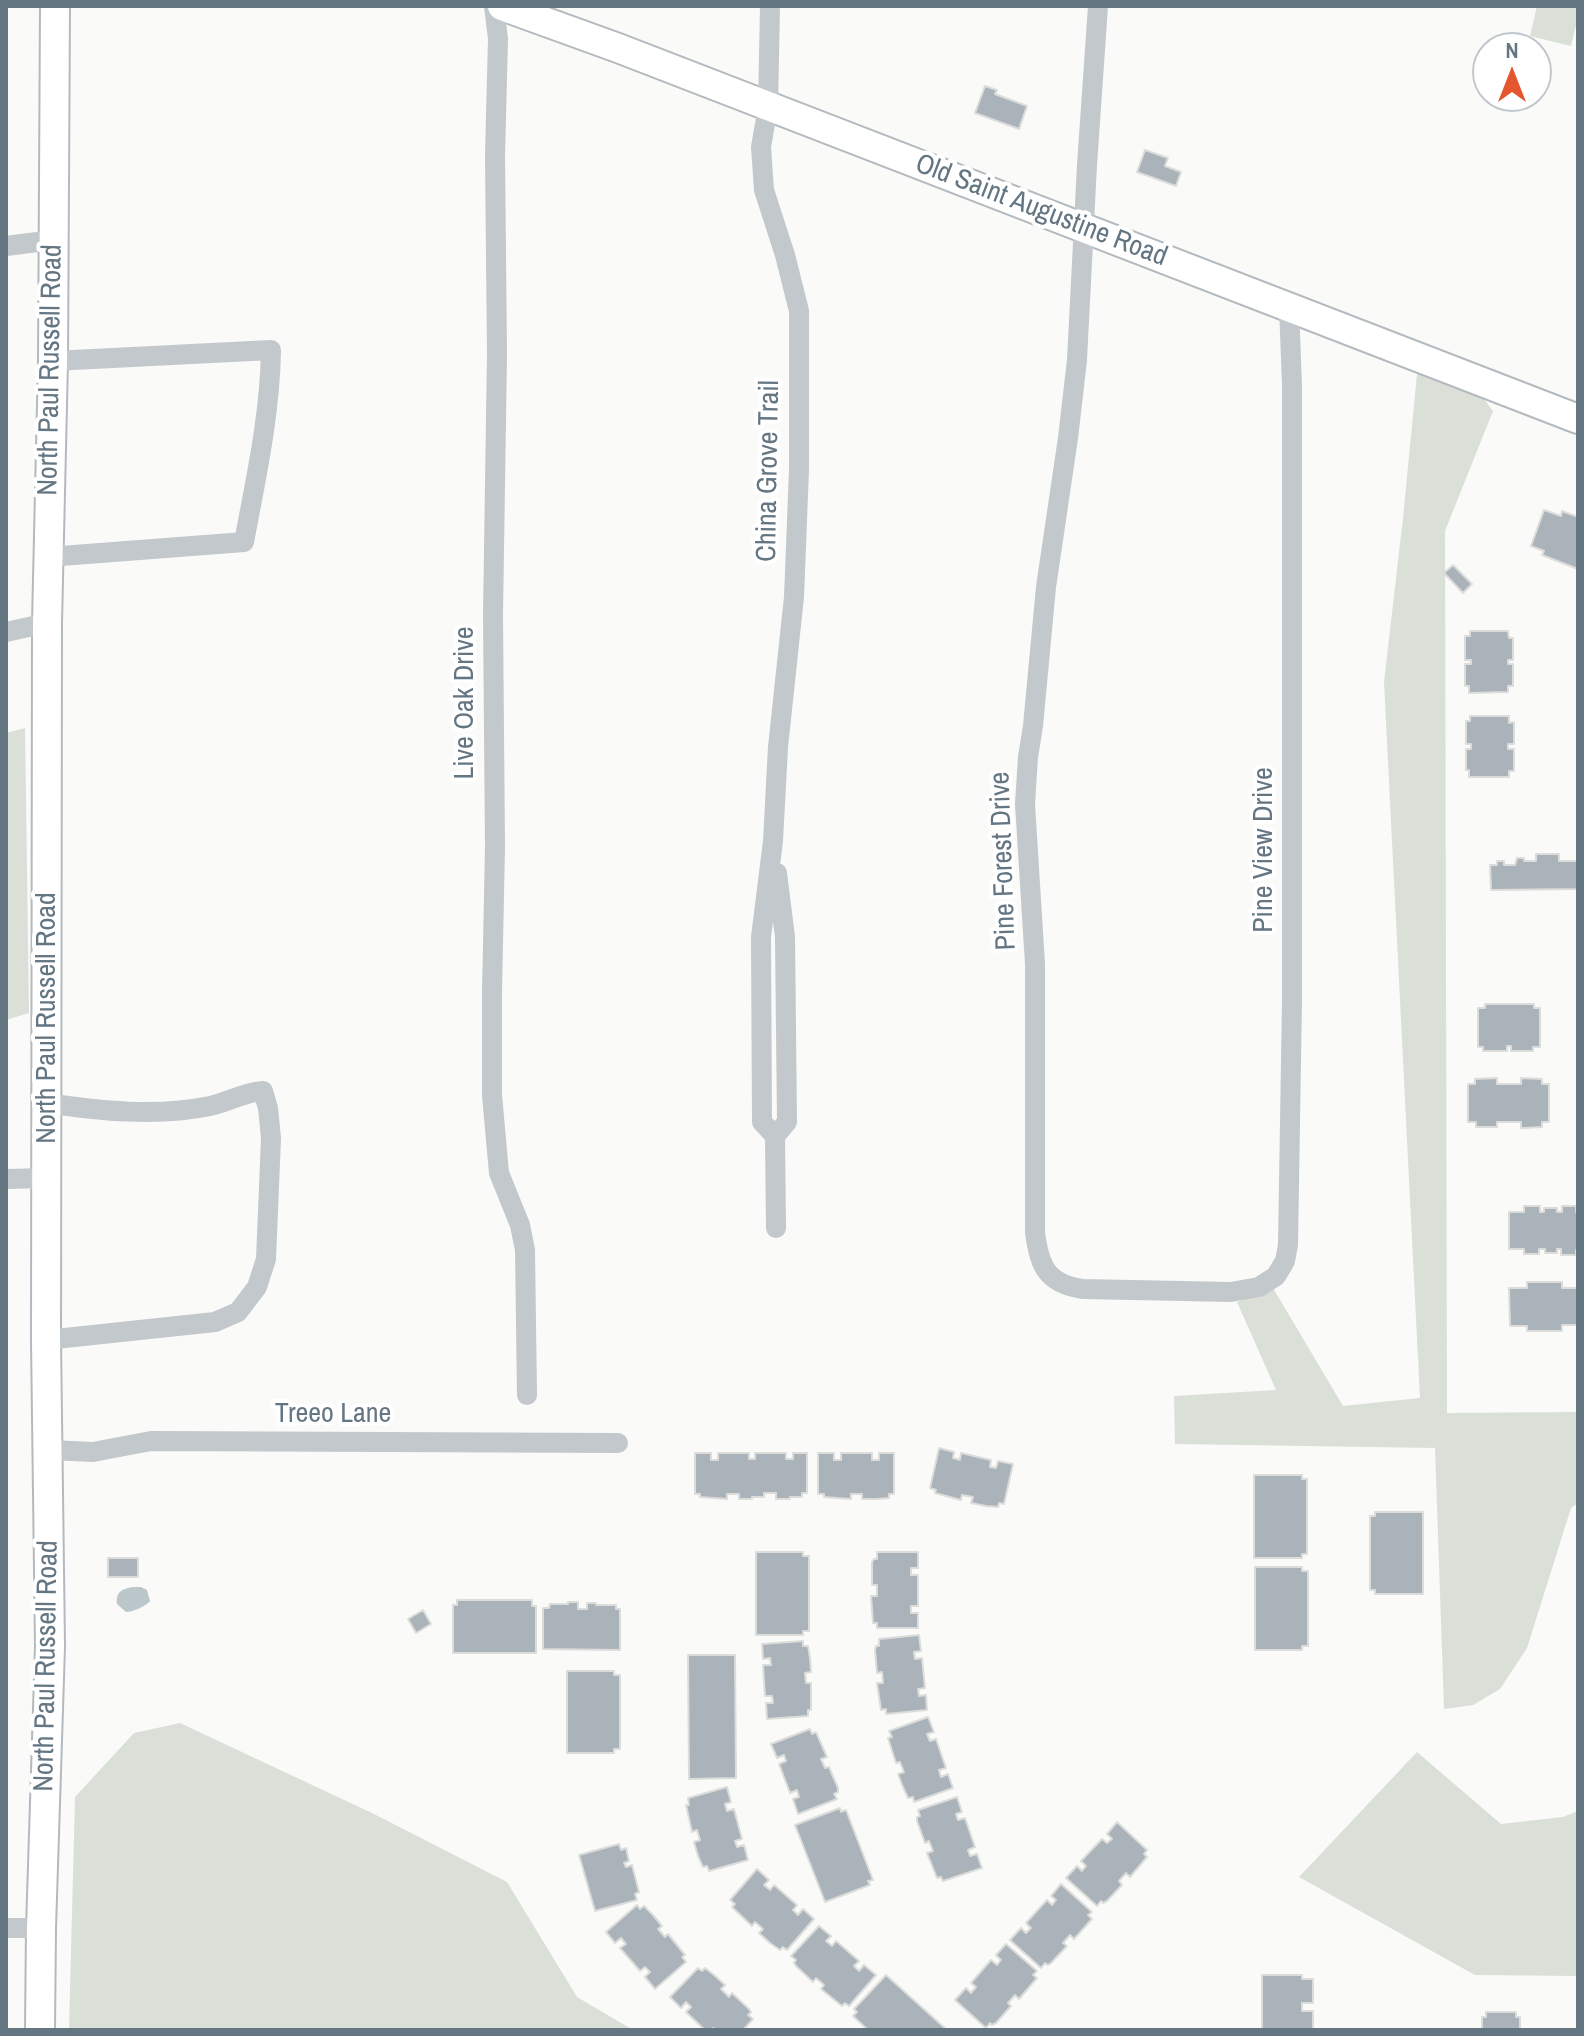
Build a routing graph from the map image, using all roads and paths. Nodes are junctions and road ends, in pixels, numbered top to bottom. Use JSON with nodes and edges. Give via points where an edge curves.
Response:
{"nodes":[{"id":1,"x":55,"y":6,"type":"edge"},
{"id":2,"x":494,"y":6,"type":"edge"},
{"id":3,"x":502,"y":6,"type":"edge"},
{"id":4,"x":770,"y":6,"type":"edge"},
{"id":5,"x":1098,"y":6,"type":"edge"},
{"id":6,"x":768,"y":107,"type":"junction"},
{"id":7,"x":1085,"y":228,"type":"junction"},
{"id":8,"x":53,"y":240,"type":"junction"},
{"id":9,"x":6,"y":246,"type":"edge"},
{"id":10,"x":1289,"y":306,"type":"junction"},
{"id":11,"x":53,"y":361,"type":"junction"},
{"id":12,"x":1578,"y":419,"type":"edge"},
{"id":13,"x":48,"y":557,"type":"junction"},
{"id":14,"x":47,"y":623,"type":"junction"},
{"id":15,"x":6,"y":632,"type":"edge"},
{"id":16,"x":47,"y":1103,"type":"junction"},
{"id":17,"x":46,"y":1178,"type":"junction"},
{"id":18,"x":6,"y":1179,"type":"edge"},
{"id":19,"x":776,"y":1228,"type":"dead end"},
{"id":20,"x":1166,"y":1291,"type":"joint"},
{"id":21,"x":46,"y":1340,"type":"junction"},
{"id":22,"x":527,"y":1395,"type":"dead end"},
{"id":23,"x":618,"y":1443,"type":"dead end"},
{"id":24,"x":49,"y":1450,"type":"junction"},
{"id":25,"x":6,"y":1928,"type":"edge"},
{"id":26,"x":41,"y":1928,"type":"junction"},
{"id":27,"x":40,"y":2030,"type":"edge"}],
"edges":[{"from":1,"to":8,"type":"street","name":"North Paul Russell Road"},
{"from":2,"to":22,"type":"street","name":"Live Oak Drive","via":[[498,39],[492,1095],[499,1173],[525,1250]]},
{"from":3,"to":6,"type":"street","name":"Old Saint Augustine Road"},
{"from":4,"to":6,"type":"street","name":"China Grove Trail"},
{"from":5,"to":7,"type":"street"},
{"from":6,"to":7,"type":"street","name":"Old Saint Augustine Road"},
{"from":6,"to":19,"type":"street","name":"China Grove Trail","via":[[761,147],[764,190],[799,311],[794,597],[761,937],[762,1122],[775,1136]]},
{"from":7,"to":10,"type":"street","name":"Old Saint Augustine Road"},
{"from":7,"to":20,"type":"street","name":"Pine Forest Drive","via":[[1077,360],[1044,602],[1025,804],[1035,964],[1035,1232],[1037,1253],[1053,1279],[1083,1289]]},
{"from":8,"to":9,"type":"street"},
{"from":8,"to":11,"type":"street","name":"North Paul Russell Road"},
{"from":10,"to":12,"type":"street","name":"Old Saint Augustine Road"},
{"from":10,"to":20,"type":"street","name":"Pine View Drive","via":[[1288,1245],[1276,1276],[1259,1287]]},
{"from":11,"to":13,"type":"street","name":"North Paul Russell Road"},
{"from":11,"to":13,"type":"street","via":[[271,350],[264,433],[244,542]]},
{"from":13,"to":14,"type":"street","name":"North Paul Russell Road"},
{"from":14,"to":15,"type":"street"},
{"from":14,"to":16,"type":"street","name":"North Paul Russell Road"},
{"from":16,"to":17,"type":"street","name":"North Paul Russell Road"},
{"from":16,"to":21,"type":"street","via":[[173,1111],[263,1091],[271,1166],[266,1259],[257,1287],[238,1312],[202,1324]]},
{"from":17,"to":18,"type":"street"},
{"from":17,"to":21,"type":"street","name":"North Paul Russell Road"},
{"from":21,"to":24,"type":"street","name":"North Paul Russell Road"},
{"from":23,"to":24,"type":"street","name":"Treeo Lane","via":[[151,1441],[93,1452]]},
{"from":24,"to":26,"type":"street","name":"North Paul Russell Road","via":[[50,1672]]},
{"from":25,"to":26,"type":"street"},
{"from":26,"to":27,"type":"street","name":"North Paul Russell Road"}]}
